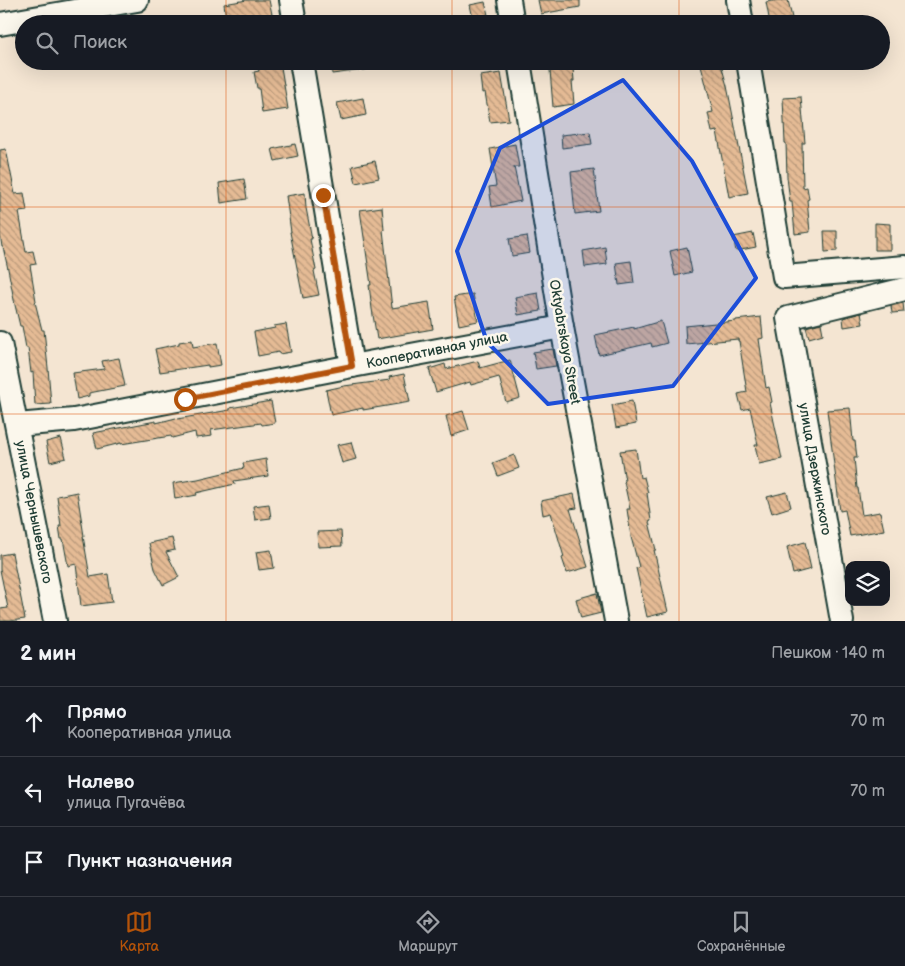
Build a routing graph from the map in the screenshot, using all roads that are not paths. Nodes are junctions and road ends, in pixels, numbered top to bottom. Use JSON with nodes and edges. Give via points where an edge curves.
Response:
{"nodes":[{"id":1,"x":137,"y":0,"type":"edge"},
{"id":2,"x":291,"y":0,"type":"edge"},
{"id":3,"x":509,"y":0,"type":"edge"},
{"id":4,"x":738,"y":0,"type":"edge"},
{"id":5,"x":51,"y":15,"type":"edge"},
{"id":6,"x":294,"y":15,"type":"edge"},
{"id":7,"x":512,"y":15,"type":"edge"},
{"id":8,"x":740,"y":15,"type":"edge"},
{"id":9,"x":15,"y":21,"type":"edge"},
{"id":10,"x":0,"y":24,"type":"edge"},
{"id":11,"x":303,"y":70,"type":"edge"},
{"id":12,"x":520,"y":70,"type":"edge"},
{"id":13,"x":750,"y":70,"type":"edge"},
{"id":14,"x":905,"y":268,"type":"edge"},
{"id":15,"x":905,"y":289,"type":"edge"},
{"id":16,"x":562,"y":327,"type":"junction"},
{"id":17,"x":0,"y":344,"type":"edge"},
{"id":18,"x":352,"y":366,"type":"junction"},
{"id":19,"x":17,"y":425,"type":"junction"},
{"id":20,"x":55,"y":621,"type":"edge"},
{"id":21,"x":616,"y":621,"type":"edge"},
{"id":22,"x":842,"y":621,"type":"edge"}],
"edges":[{"from":1,"to":5,"type":"street"},
{"from":2,"to":6,"type":"street"},
{"from":3,"to":7,"type":"street"},
{"from":4,"to":8,"type":"street"},
{"from":9,"to":10,"type":"street"},
{"from":11,"to":18,"type":"street"},
{"from":12,"to":16,"type":"street","name":"Oktyabrskaya Street"},
{"from":13,"to":14,"type":"street","via":[[784,276]]},
{"from":15,"to":22,"type":"street","name":"улица Дзержинского","via":[[788,318]]},
{"from":16,"to":18,"type":"street","name":"Кооперативная улица"},
{"from":16,"to":21,"type":"street","name":"Oktyabrskaya Street"},
{"from":17,"to":19,"type":"street","name":"улица Чернышевского"},
{"from":18,"to":19,"type":"street","name":"Кооперативная улица","via":[[74,420]]},
{"from":19,"to":20,"type":"street","name":"улица Чернышевского"}]}
